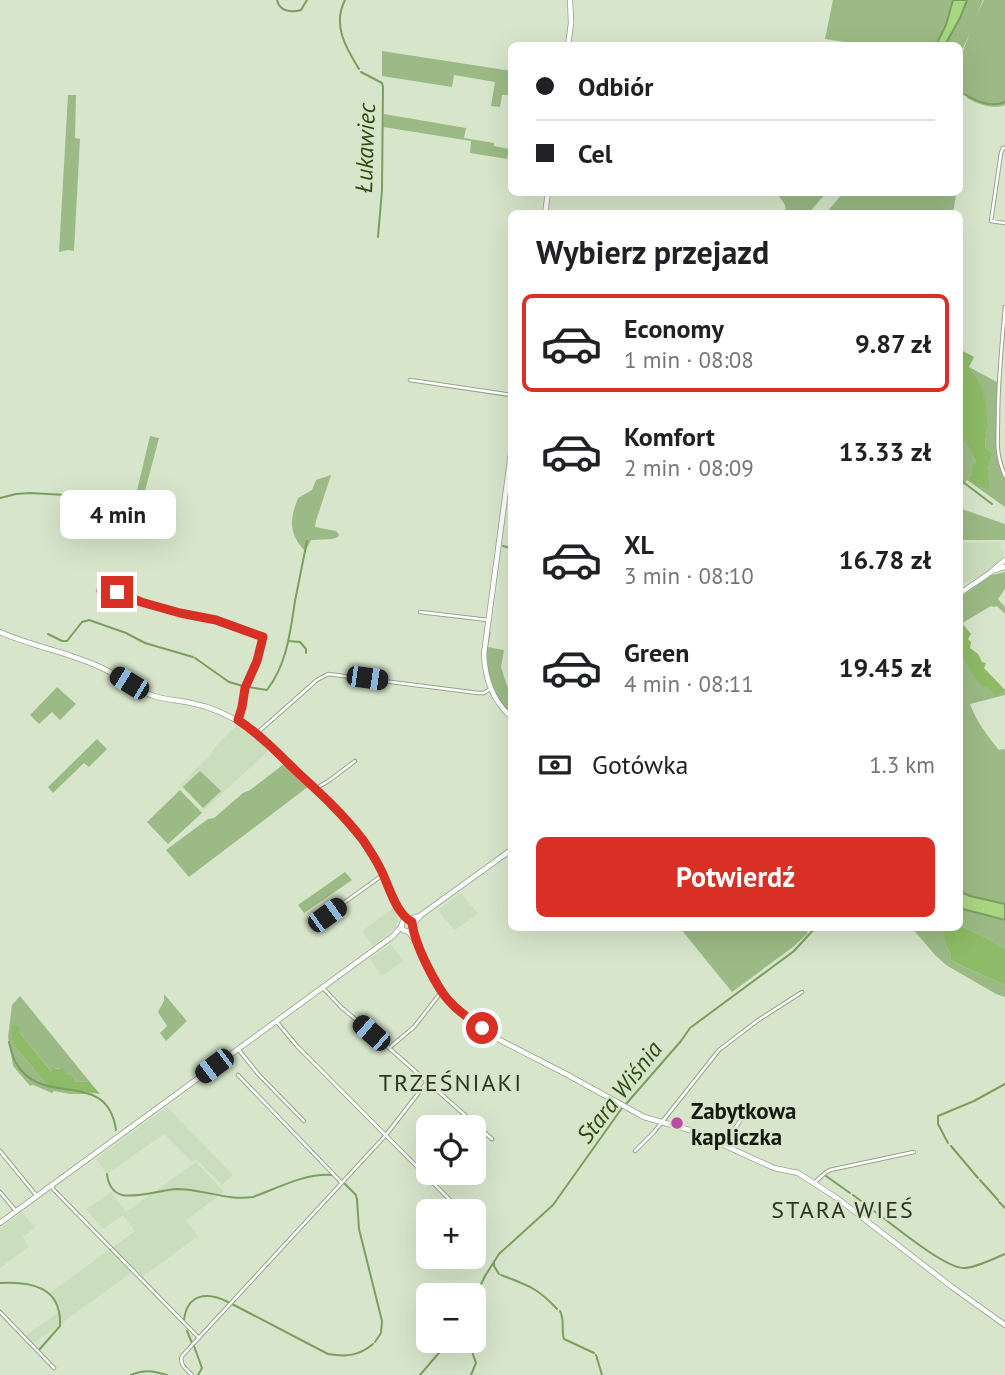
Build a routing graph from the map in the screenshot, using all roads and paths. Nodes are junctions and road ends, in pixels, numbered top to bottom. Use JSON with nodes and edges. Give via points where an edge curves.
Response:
{"nodes":[{"id":1,"x":570,"y":0,"type":"edge"},
{"id":2,"x":569,"y":42,"type":"edge"},
{"id":3,"x":1005,"y":148,"type":"edge"},
{"id":4,"x":1005,"y":223,"type":"edge"},
{"id":5,"x":1005,"y":307,"type":"edge"},
{"id":6,"x":410,"y":380,"type":"dead end"},
{"id":7,"x":508,"y":395,"type":"edge"},
{"id":8,"x":508,"y":475,"type":"edge"},
{"id":9,"x":1005,"y":476,"type":"edge"},
{"id":10,"x":1005,"y":559,"type":"edge"},
{"id":11,"x":1005,"y":567,"type":"edge"},
{"id":12,"x":991,"y":572,"type":"junction"},
{"id":13,"x":98,"y":591,"type":"dead end"},
{"id":14,"x":963,"y":591,"type":"edge"},
{"id":15,"x":419,"y":612,"type":"dead end"},
{"id":16,"x":488,"y":620,"type":"junction"},
{"id":17,"x":0,"y":632,"type":"edge"},
{"id":18,"x":490,"y":689,"type":"junction"},
{"id":19,"x":508,"y":714,"type":"edge"},
{"id":20,"x":238,"y":720,"type":"junction"},
{"id":21,"x":256,"y":734,"type":"junction"},
{"id":22,"x":355,"y":761,"type":"dead end"},
{"id":23,"x":315,"y":789,"type":"junction"},
{"id":24,"x":508,"y":852,"type":"edge"},
{"id":25,"x":384,"y":874,"type":"junction"},
{"id":26,"x":327,"y":915,"type":"dead end"},
{"id":27,"x":407,"y":926,"type":"junction"},
{"id":28,"x":322,"y":987,"type":"junction"},
{"id":29,"x":442,"y":991,"type":"junction"},
{"id":30,"x":802,"y":992,"type":"dead end"},
{"id":31,"x":276,"y":1021,"type":"junction"},
{"id":32,"x":389,"y":1048,"type":"junction"},
{"id":33,"x":238,"y":1049,"type":"junction"},
{"id":34,"x":238,"y":1075,"type":"dead end"},
{"id":35,"x":427,"y":1082,"type":"junction"},
{"id":36,"x":793,"y":1109,"type":"dead end"},
{"id":37,"x":304,"y":1121,"type":"dead end"},
{"id":38,"x":660,"y":1122,"type":"junction"},
{"id":39,"x":386,"y":1135,"type":"junction"},
{"id":40,"x":492,"y":1139,"type":"dead end"},
{"id":41,"x":723,"y":1145,"type":"junction"},
{"id":42,"x":0,"y":1151,"type":"edge"},
{"id":43,"x":635,"y":1151,"type":"dead end"},
{"id":44,"x":914,"y":1152,"type":"dead end"},
{"id":45,"x":341,"y":1182,"type":"junction"},
{"id":46,"x":815,"y":1182,"type":"junction"},
{"id":47,"x":52,"y":1185,"type":"junction"},
{"id":48,"x":0,"y":1192,"type":"edge"},
{"id":49,"x":37,"y":1196,"type":"junction"},
{"id":50,"x":449,"y":1199,"type":"edge"},
{"id":51,"x":16,"y":1211,"type":"junction"},
{"id":52,"x":0,"y":1223,"type":"edge"},
{"id":53,"x":0,"y":1312,"type":"edge"},
{"id":54,"x":1005,"y":1325,"type":"edge"},
{"id":55,"x":199,"y":1338,"type":"junction"},
{"id":56,"x":54,"y":1368,"type":"dead end"},
{"id":57,"x":192,"y":1375,"type":"edge"}],
"edges":[{"from":1,"to":2,"type":"street"},
{"from":3,"to":4,"type":"street","via":[[991,221]]},
{"from":5,"to":9,"type":"street","via":[[997,445]]},
{"from":6,"to":7,"type":"street"},
{"from":8,"to":16,"type":"street"},
{"from":10,"to":12,"type":"street"},
{"from":11,"to":12,"type":"street"},
{"from":12,"to":14,"type":"street"},
{"from":13,"to":20,"type":"street","via":[[117,592],[264,636]]},
{"from":15,"to":16,"type":"street"},
{"from":16,"to":18,"type":"street","via":[[484,660]]},
{"from":17,"to":20,"type":"street","via":[[102,668],[155,696],[200,705]]},
{"from":18,"to":19,"type":"street"},
{"from":18,"to":21,"type":"street","via":[[478,693],[328,674]]},
{"from":20,"to":21,"type":"street"},
{"from":21,"to":23,"type":"street"},
{"from":22,"to":23,"type":"street"},
{"from":23,"to":25,"type":"street","via":[[362,840]]},
{"from":24,"to":27,"type":"street"},
{"from":25,"to":26,"type":"street"},
{"from":25,"to":27,"type":"street"},
{"from":27,"to":28,"type":"street"},
{"from":27,"to":29,"type":"street"},
{"from":28,"to":31,"type":"street"},
{"from":28,"to":32,"type":"street"},
{"from":29,"to":32,"type":"street","via":[[414,1027]]},
{"from":29,"to":38,"type":"street","via":[[496,1038],[644,1118]]},
{"from":30,"to":38,"type":"street","via":[[719,1050]]},
{"from":31,"to":33,"type":"street"},
{"from":31,"to":39,"type":"street"},
{"from":32,"to":35,"type":"street"},
{"from":33,"to":37,"type":"street"},
{"from":33,"to":47,"type":"street"},
{"from":34,"to":45,"type":"street"},
{"from":35,"to":39,"type":"street"},
{"from":35,"to":40,"type":"street"},
{"from":36,"to":41,"type":"street","via":[[752,1109]]},
{"from":38,"to":41,"type":"street"},
{"from":38,"to":43,"type":"street"},
{"from":39,"to":45,"type":"street"},
{"from":39,"to":50,"type":"street"},
{"from":41,"to":46,"type":"street"},
{"from":42,"to":49,"type":"street"},
{"from":44,"to":46,"type":"street","via":[[831,1170]]},
{"from":45,"to":55,"type":"street"},
{"from":46,"to":54,"type":"street"},
{"from":47,"to":49,"type":"street"},
{"from":47,"to":55,"type":"street"},
{"from":48,"to":51,"type":"street"},
{"from":49,"to":51,"type":"street"},
{"from":51,"to":52,"type":"street"},
{"from":53,"to":56,"type":"street"},
{"from":55,"to":57,"type":"street","via":[[181,1359]]}]}
